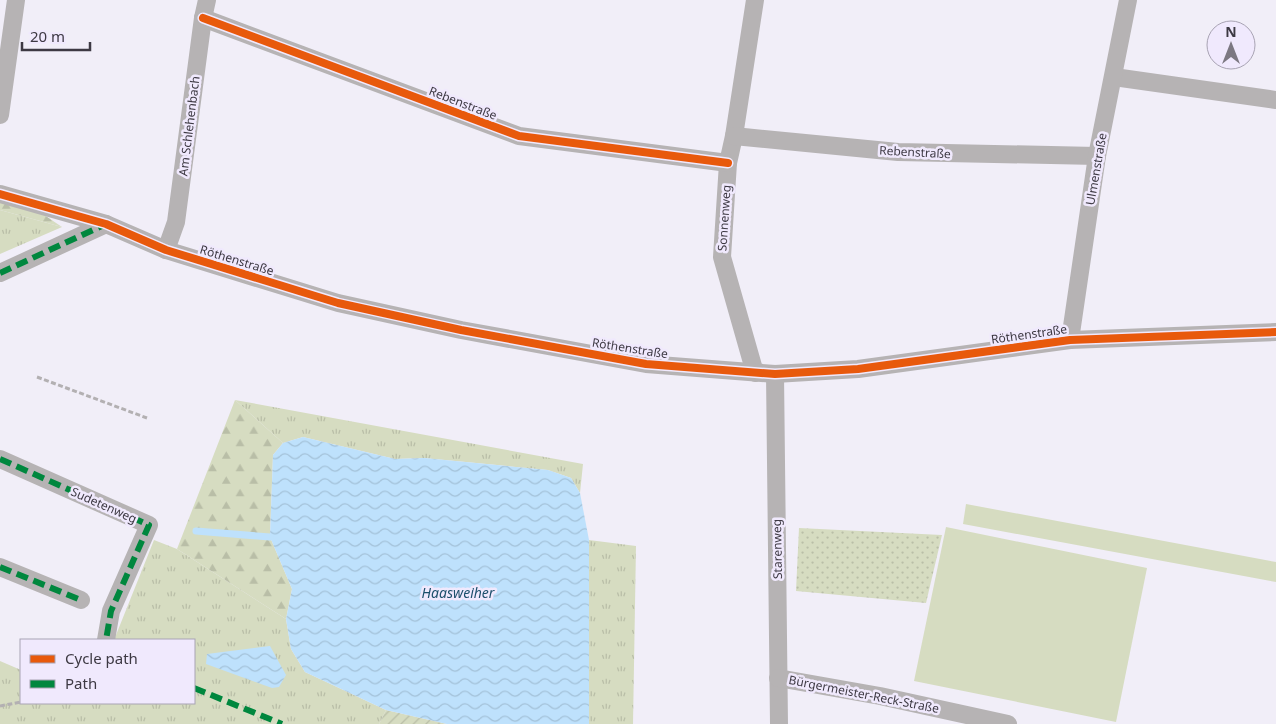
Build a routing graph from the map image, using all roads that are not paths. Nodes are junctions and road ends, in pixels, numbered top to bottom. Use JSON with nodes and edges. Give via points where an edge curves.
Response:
{"nodes":[{"id":1,"x":16,"y":0,"type":"edge"},
{"id":2,"x":207,"y":0,"type":"edge"},
{"id":3,"x":755,"y":0,"type":"edge"},
{"id":4,"x":1128,"y":0,"type":"edge"},
{"id":5,"x":203,"y":18,"type":"junction"},
{"id":6,"x":1114,"y":77,"type":"junction"},
{"id":7,"x":1276,"y":100,"type":"edge"},
{"id":8,"x":0,"y":115,"type":"edge"},
{"id":9,"x":734,"y":136,"type":"junction"},
{"id":10,"x":1097,"y":156,"type":"junction"},
{"id":11,"x":728,"y":163,"type":"junction"},
{"id":12,"x":0,"y":194,"type":"edge"},
{"id":13,"x":106,"y":224,"type":"junction"},
{"id":14,"x":166,"y":250,"type":"junction"},
{"id":15,"x":0,"y":273,"type":"edge"},
{"id":16,"x":1276,"y":332,"type":"edge"},
{"id":17,"x":1070,"y":340,"type":"junction"},
{"id":18,"x":755,"y":373,"type":"junction"},
{"id":19,"x":775,"y":374,"type":"junction"},
{"id":20,"x":0,"y":459,"type":"edge"},
{"id":21,"x":0,"y":567,"type":"edge"},
{"id":22,"x":81,"y":600,"type":"dead end"},
{"id":23,"x":106,"y":639,"type":"edge"},
{"id":24,"x":778,"y":678,"type":"junction"},
{"id":25,"x":779,"y":724,"type":"edge"},
{"id":26,"x":1008,"y":724,"type":"edge"}],
"edges":[{"from":1,"to":8,"type":"street"},
{"from":2,"to":5,"type":"street","name":"Am Schlehenbach"},
{"from":3,"to":9,"type":"street","name":"Sonnenweg"},
{"from":4,"to":6,"type":"street","name":"Ulmenstraße"},
{"from":5,"to":11,"type":"street","name":"Rebenstraße","via":[[519,136]]},
{"from":5,"to":14,"type":"street","name":"Am Schlehenbach","via":[[176,222]]},
{"from":6,"to":7,"type":"street"},
{"from":6,"to":10,"type":"street","name":"Ulmenstraße"},
{"from":9,"to":10,"type":"street","name":"Rebenstraße","via":[[898,152]]},
{"from":9,"to":11,"type":"street","name":"Sonnenweg"},
{"from":10,"to":17,"type":"street","name":"Ulmenstraße"},
{"from":11,"to":18,"type":"street","name":"Sonnenweg","via":[[722,258]]},
{"from":12,"to":13,"type":"street","name":"Röthenstraße"},
{"from":13,"to":14,"type":"street","name":"Röthenstraße"},
{"from":13,"to":15,"type":"street"},
{"from":14,"to":18,"type":"street","name":"Röthenstraße","via":[[338,303],[461,330],[646,364]]},
{"from":16,"to":17,"type":"street","name":"Röthenstraße"},
{"from":17,"to":19,"type":"street","name":"Röthenstraße","via":[[858,369]]},
{"from":18,"to":19,"type":"street","name":"Röthenstraße"},
{"from":19,"to":24,"type":"street","name":"Starenweg"},
{"from":20,"to":23,"type":"street","name":"Sudetenweg","via":[[149,525],[111,611]]},
{"from":21,"to":22,"type":"street"},
{"from":24,"to":25,"type":"street","name":"Starenweg"},
{"from":24,"to":26,"type":"street","name":"Bürgermeister-Reck-Straße"}]}
